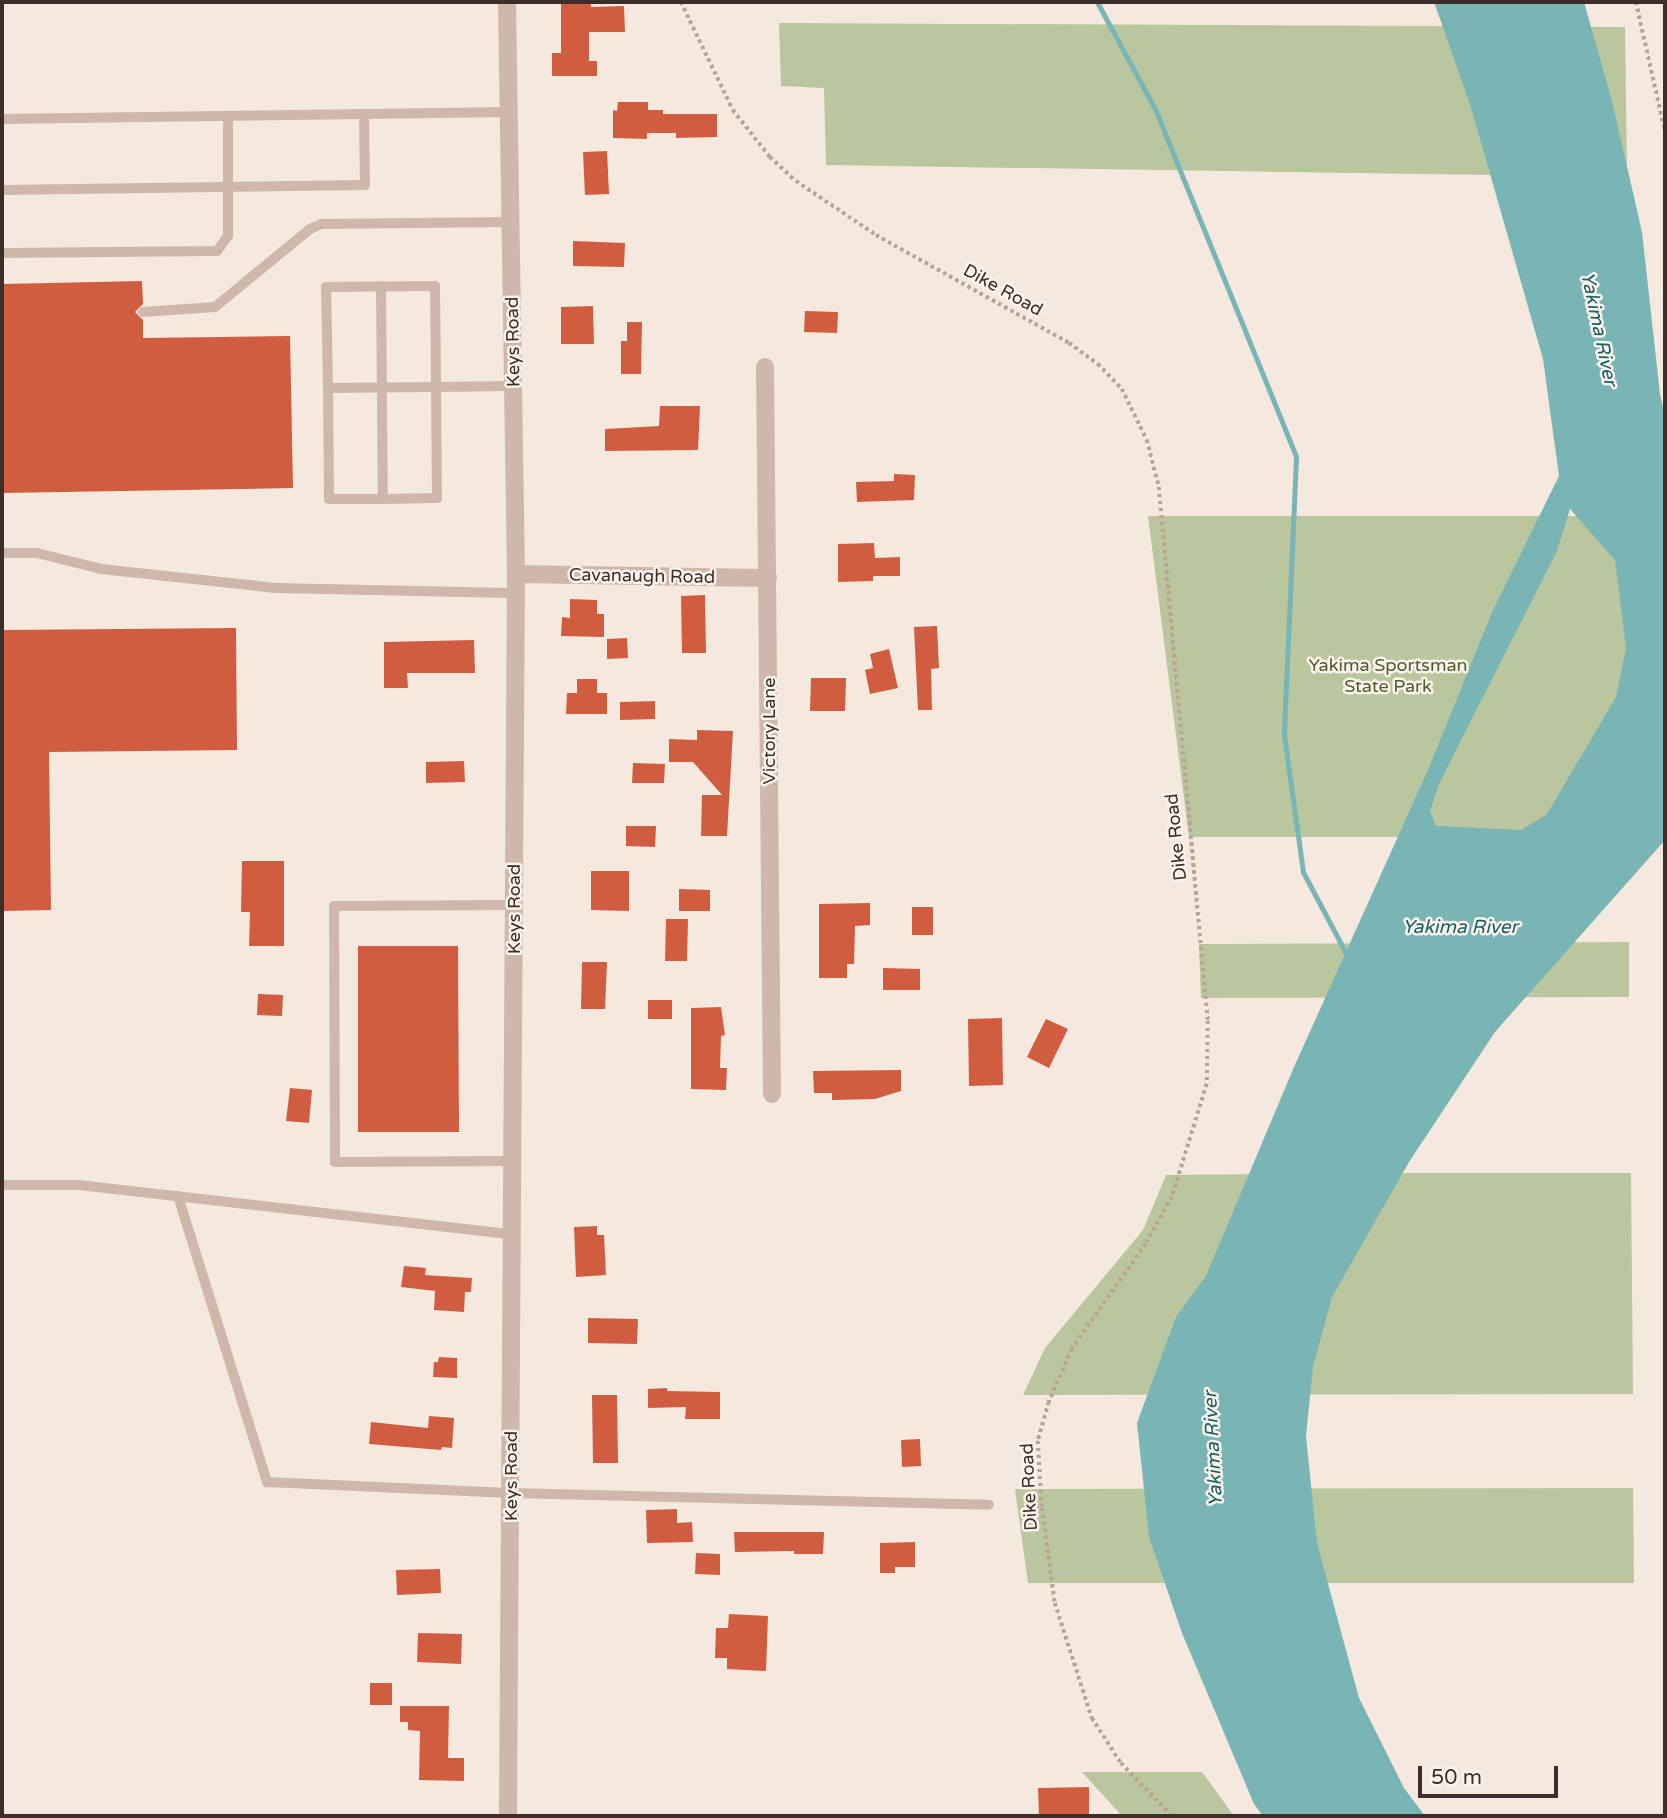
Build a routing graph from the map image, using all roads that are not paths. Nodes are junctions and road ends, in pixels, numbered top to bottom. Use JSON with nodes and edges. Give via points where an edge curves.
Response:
{"nodes":[{"id":1,"x":507,"y":2,"type":"edge"},
{"id":2,"x":509,"y":112,"type":"junction"},
{"id":3,"x":364,"y":114,"type":"junction"},
{"id":4,"x":228,"y":116,"type":"junction"},
{"id":5,"x":2,"y":119,"type":"edge"},
{"id":6,"x":229,"y":187,"type":"junction"},
{"id":7,"x":2,"y":190,"type":"edge"},
{"id":8,"x":511,"y":222,"type":"junction"},
{"id":9,"x":2,"y":254,"type":"edge"},
{"id":10,"x":381,"y":286,"type":"junction"},
{"id":11,"x":143,"y":312,"type":"dead end"},
{"id":12,"x":765,"y":367,"type":"dead end"},
{"id":13,"x":514,"y":386,"type":"junction"},
{"id":14,"x":436,"y":387,"type":"junction"},
{"id":15,"x":328,"y":388,"type":"junction"},
{"id":16,"x":382,"y":388,"type":"junction"},
{"id":17,"x":383,"y":499,"type":"junction"},
{"id":18,"x":2,"y":553,"type":"edge"},
{"id":19,"x":516,"y":574,"type":"junction"},
{"id":20,"x":768,"y":578,"type":"junction"},
{"id":21,"x":516,"y":593,"type":"junction"},
{"id":22,"x":514,"y":905,"type":"junction"},
{"id":23,"x":772,"y":1094,"type":"dead end"},
{"id":24,"x":513,"y":1161,"type":"junction"},
{"id":25,"x":2,"y":1185,"type":"edge"},
{"id":26,"x":178,"y":1196,"type":"junction"},
{"id":27,"x":512,"y":1234,"type":"junction"},
{"id":28,"x":511,"y":1493,"type":"junction"},
{"id":29,"x":989,"y":1504,"type":"dead end"},
{"id":30,"x":508,"y":1816,"type":"edge"}],
"edges":[{"from":1,"to":2,"type":"street","name":"Keys Road"},
{"from":2,"to":3,"type":"lane"},
{"from":2,"to":8,"type":"street","name":"Keys Road"},
{"from":3,"to":4,"type":"lane"},
{"from":3,"to":6,"type":"lane","via":[[365,185]]},
{"from":4,"to":5,"type":"lane"},
{"from":4,"to":6,"type":"lane"},
{"from":6,"to":7,"type":"lane"},
{"from":6,"to":9,"type":"lane","via":[[228,236],[217,251]]},
{"from":8,"to":11,"type":"lane","via":[[321,224],[215,307]]},
{"from":8,"to":13,"type":"street","name":"Keys Road"},
{"from":10,"to":14,"type":"lane","via":[[435,286]]},
{"from":10,"to":15,"type":"lane","via":[[326,287]]},
{"from":10,"to":16,"type":"lane"},
{"from":12,"to":20,"type":"street","name":"Victory Lane"},
{"from":13,"to":14,"type":"lane"},
{"from":13,"to":19,"type":"street","name":"Keys Road"},
{"from":14,"to":16,"type":"lane"},
{"from":14,"to":17,"type":"lane","via":[[437,498]]},
{"from":15,"to":16,"type":"lane"},
{"from":15,"to":17,"type":"lane","via":[[329,499]]},
{"from":16,"to":17,"type":"lane"},
{"from":18,"to":21,"type":"lane","via":[[37,553],[100,569],[275,588]]},
{"from":19,"to":20,"type":"street","name":"Cavanaugh Road"},
{"from":19,"to":21,"type":"street","name":"Keys Road"},
{"from":20,"to":23,"type":"street","name":"Victory Lane"},
{"from":21,"to":22,"type":"street","name":"Keys Road"},
{"from":22,"to":24,"type":"street","name":"Keys Road"},
{"from":22,"to":24,"type":"lane","via":[[334,905],[334,1162]]},
{"from":24,"to":27,"type":"street","name":"Keys Road"},
{"from":25,"to":26,"type":"lane","via":[[79,1185]]},
{"from":26,"to":27,"type":"lane"},
{"from":26,"to":28,"type":"lane","via":[[267,1482]]},
{"from":27,"to":28,"type":"street","name":"Keys Road"},
{"from":28,"to":29,"type":"lane"},
{"from":28,"to":30,"type":"street","name":"Keys Road"}]}
